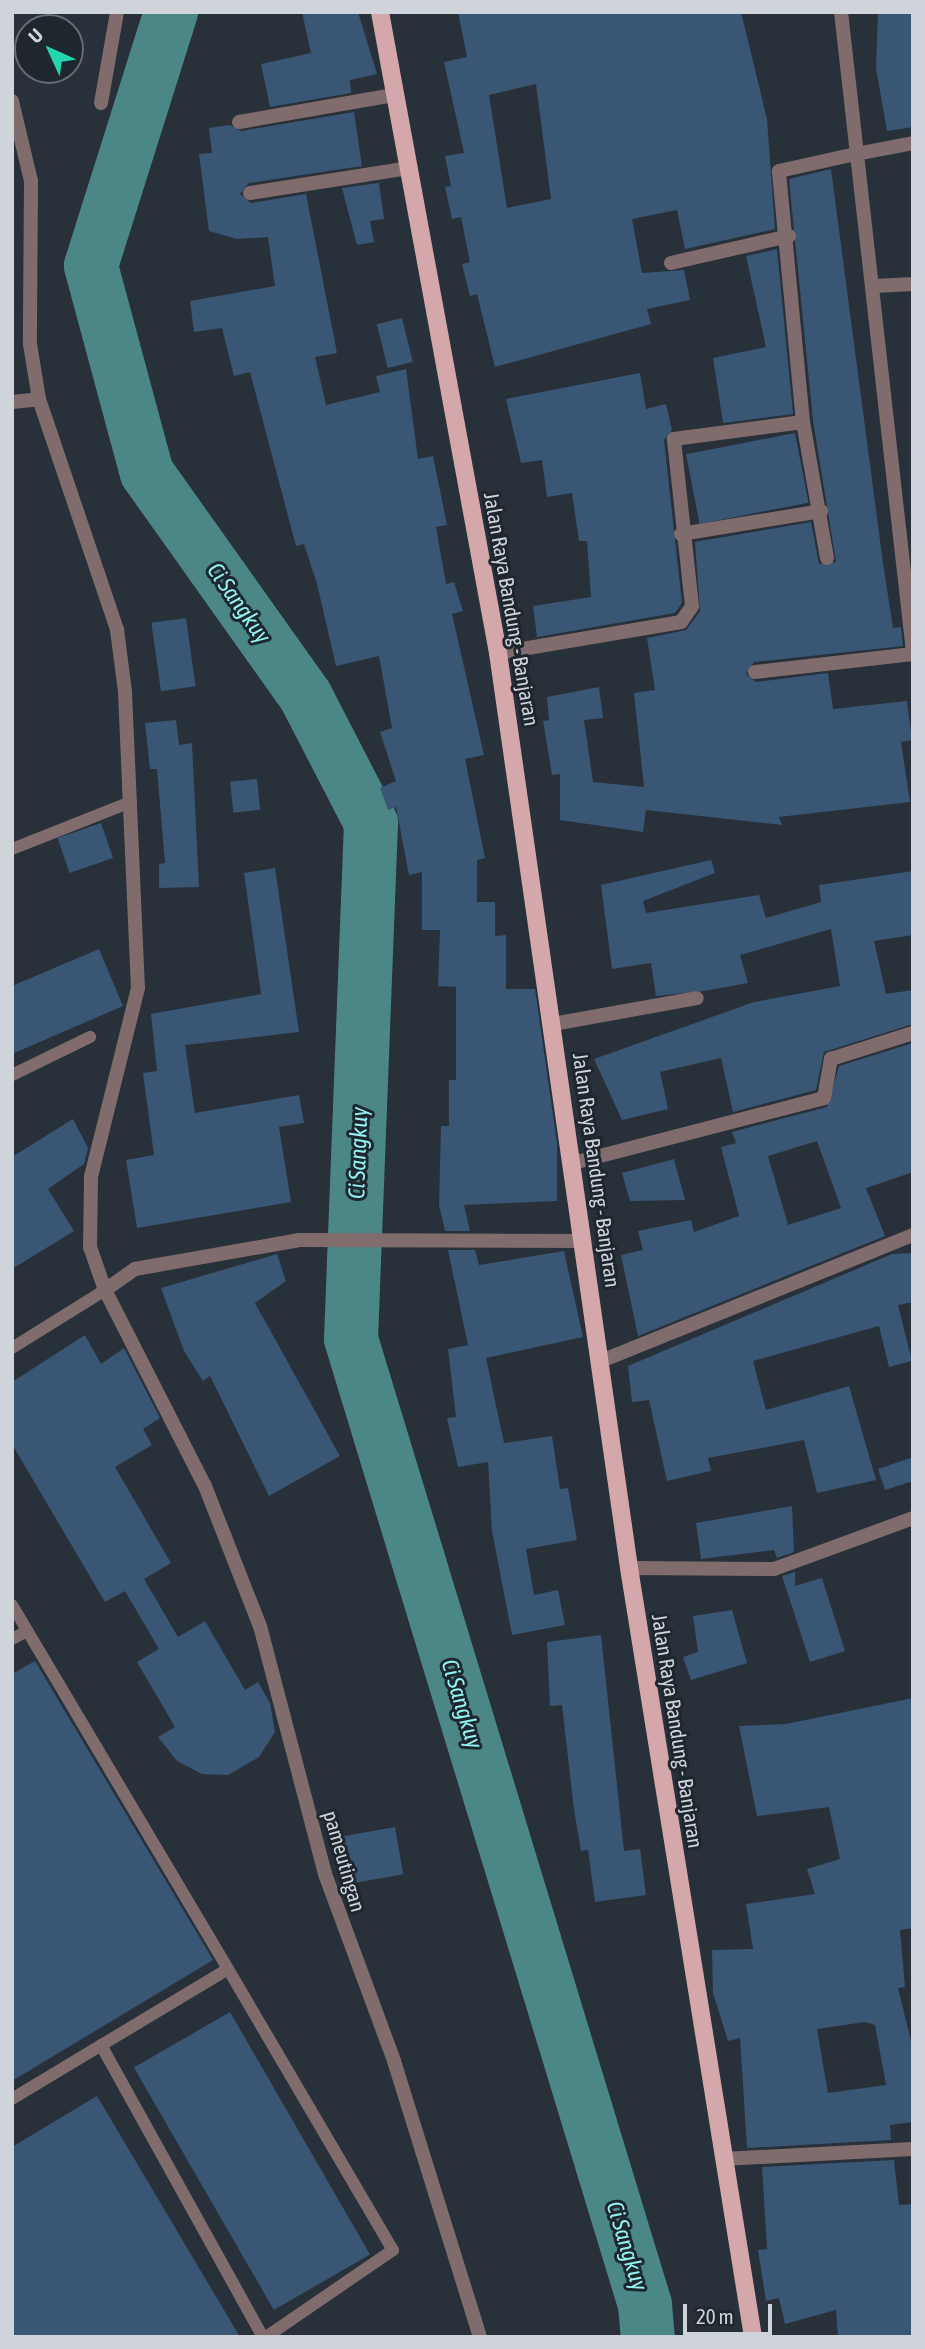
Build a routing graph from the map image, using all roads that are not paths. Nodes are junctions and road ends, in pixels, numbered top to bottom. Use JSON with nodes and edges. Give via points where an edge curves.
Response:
{"nodes":[{"id":1,"x":117,"y":12,"type":"edge"},
{"id":2,"x":380,"y":12,"type":"edge"},
{"id":3,"x":841,"y":12,"type":"edge"},
{"id":4,"x":394,"y":95,"type":"junction"},
{"id":5,"x":12,"y":101,"type":"edge"},
{"id":6,"x":101,"y":103,"type":"dead end"},
{"id":7,"x":239,"y":122,"type":"dead end"},
{"id":8,"x":913,"y":143,"type":"edge"},
{"id":9,"x":860,"y":153,"type":"junction"},
{"id":10,"x":410,"y":168,"type":"junction"},
{"id":11,"x":250,"y":193,"type":"dead end"},
{"id":12,"x":789,"y":236,"type":"junction"},
{"id":13,"x":671,"y":263,"type":"dead end"},
{"id":14,"x":913,"y":284,"type":"edge"},
{"id":15,"x":876,"y":286,"type":"junction"},
{"id":16,"x":39,"y":399,"type":"junction"},
{"id":17,"x":12,"y":402,"type":"edge"},
{"id":18,"x":803,"y":422,"type":"junction"},
{"id":19,"x":821,"y":510,"type":"junction"},
{"id":20,"x":681,"y":534,"type":"junction"},
{"id":21,"x":907,"y":540,"type":"edge"},
{"id":22,"x":827,"y":558,"type":"dead end"},
{"id":23,"x":498,"y":653,"type":"junction"},
{"id":24,"x":913,"y":653,"type":"edge"},
{"id":25,"x":755,"y":672,"type":"dead end"},
{"id":26,"x":131,"y":802,"type":"junction"},
{"id":27,"x":12,"y":849,"type":"edge"},
{"id":28,"x":697,"y":998,"type":"dead end"},
{"id":29,"x":554,"y":1024,"type":"junction"},
{"id":30,"x":913,"y":1033,"type":"edge"},
{"id":31,"x":90,"y":1037,"type":"dead end"},
{"id":32,"x":12,"y":1075,"type":"edge"},
{"id":33,"x":573,"y":1163,"type":"junction"},
{"id":34,"x":913,"y":1235,"type":"edge"},
{"id":35,"x":584,"y":1241,"type":"junction"},
{"id":36,"x":105,"y":1290,"type":"junction"},
{"id":37,"x":12,"y":1348,"type":"edge"},
{"id":38,"x":601,"y":1361,"type":"junction"},
{"id":39,"x":913,"y":1518,"type":"edge"},
{"id":40,"x":629,"y":1568,"type":"junction"},
{"id":41,"x":12,"y":1605,"type":"edge"},
{"id":42,"x":27,"y":1631,"type":"junction"},
{"id":43,"x":12,"y":1639,"type":"edge"},
{"id":44,"x":228,"y":1969,"type":"junction"},
{"id":45,"x":101,"y":2045,"type":"junction"},
{"id":46,"x":12,"y":2099,"type":"edge"},
{"id":47,"x":913,"y":2149,"type":"edge"},
{"id":48,"x":723,"y":2159,"type":"junction"},
{"id":49,"x":264,"y":2337,"type":"edge"},
{"id":50,"x":480,"y":2337,"type":"edge"},
{"id":51,"x":753,"y":2337,"type":"edge"}],
"edges":[{"from":1,"to":6,"type":"street"},
{"from":2,"to":4,"type":"main road","name":"Jalan Raya Bandung - Banjaran"},
{"from":3,"to":9,"type":"street"},
{"from":4,"to":7,"type":"street"},
{"from":4,"to":10,"type":"main road","name":"Jalan Raya Bandung - Banjaran"},
{"from":5,"to":16,"type":"street","name":"pameutingan","via":[[31,181],[30,344]]},
{"from":8,"to":9,"type":"street","via":[[854,154]]},
{"from":9,"to":12,"type":"street","via":[[779,171]]},
{"from":9,"to":15,"type":"street"},
{"from":10,"to":11,"type":"street"},
{"from":10,"to":23,"type":"main road","name":"Jalan Raya Bandung - Banjaran"},
{"from":12,"to":13,"type":"street"},
{"from":12,"to":18,"type":"street"},
{"from":14,"to":15,"type":"street","via":[[871,287]]},
{"from":15,"to":21,"type":"street"},
{"from":16,"to":17,"type":"street"},
{"from":16,"to":26,"type":"street","name":"pameutingan","via":[[117,630]]},
{"from":18,"to":19,"type":"street"},
{"from":18,"to":20,"type":"street","via":[[674,439]]},
{"from":19,"to":20,"type":"street"},
{"from":19,"to":22,"type":"street"},
{"from":20,"to":23,"type":"street","via":[[692,606],[681,622]]},
{"from":21,"to":24,"type":"street"},
{"from":23,"to":29,"type":"main road","name":"Jalan Raya Bandung - Banjaran"},
{"from":24,"to":25,"type":"street"},
{"from":26,"to":27,"type":"lane"},
{"from":26,"to":36,"type":"street","name":"pameutingan","via":[[138,988],[91,1177],[88,1221]]},
{"from":28,"to":29,"type":"street"},
{"from":29,"to":33,"type":"main road","name":"Jalan Raya Bandung - Banjaran"},
{"from":30,"to":33,"type":"street","via":[[831,1059],[824,1098]]},
{"from":31,"to":32,"type":"lane"},
{"from":33,"to":35,"type":"main road","name":"Jalan Raya Bandung - Banjaran"},
{"from":34,"to":38,"type":"street"},
{"from":35,"to":36,"type":"street","via":[[299,1240],[135,1269]]},
{"from":35,"to":38,"type":"main road","name":"Jalan Raya Bandung - Banjaran"},
{"from":36,"to":37,"type":"lane"},
{"from":36,"to":50,"type":"street","name":"pameutingan","via":[[164,1400],[260,1626],[325,1874],[394,2061]]},
{"from":38,"to":40,"type":"main road","name":"Jalan Raya Bandung - Banjaran"},
{"from":39,"to":40,"type":"street","via":[[774,1569]]},
{"from":40,"to":48,"type":"main road","name":"Jalan Raya Bandung - Banjaran"},
{"from":41,"to":42,"type":"lane"},
{"from":42,"to":43,"type":"lane"},
{"from":42,"to":44,"type":"lane"},
{"from":44,"to":45,"type":"lane"},
{"from":44,"to":49,"type":"lane","via":[[393,2250]]},
{"from":45,"to":46,"type":"lane"},
{"from":45,"to":49,"type":"lane"},
{"from":47,"to":48,"type":"street"},
{"from":48,"to":51,"type":"main road","name":"Jalan Raya Bandung - Banjaran"}]}
